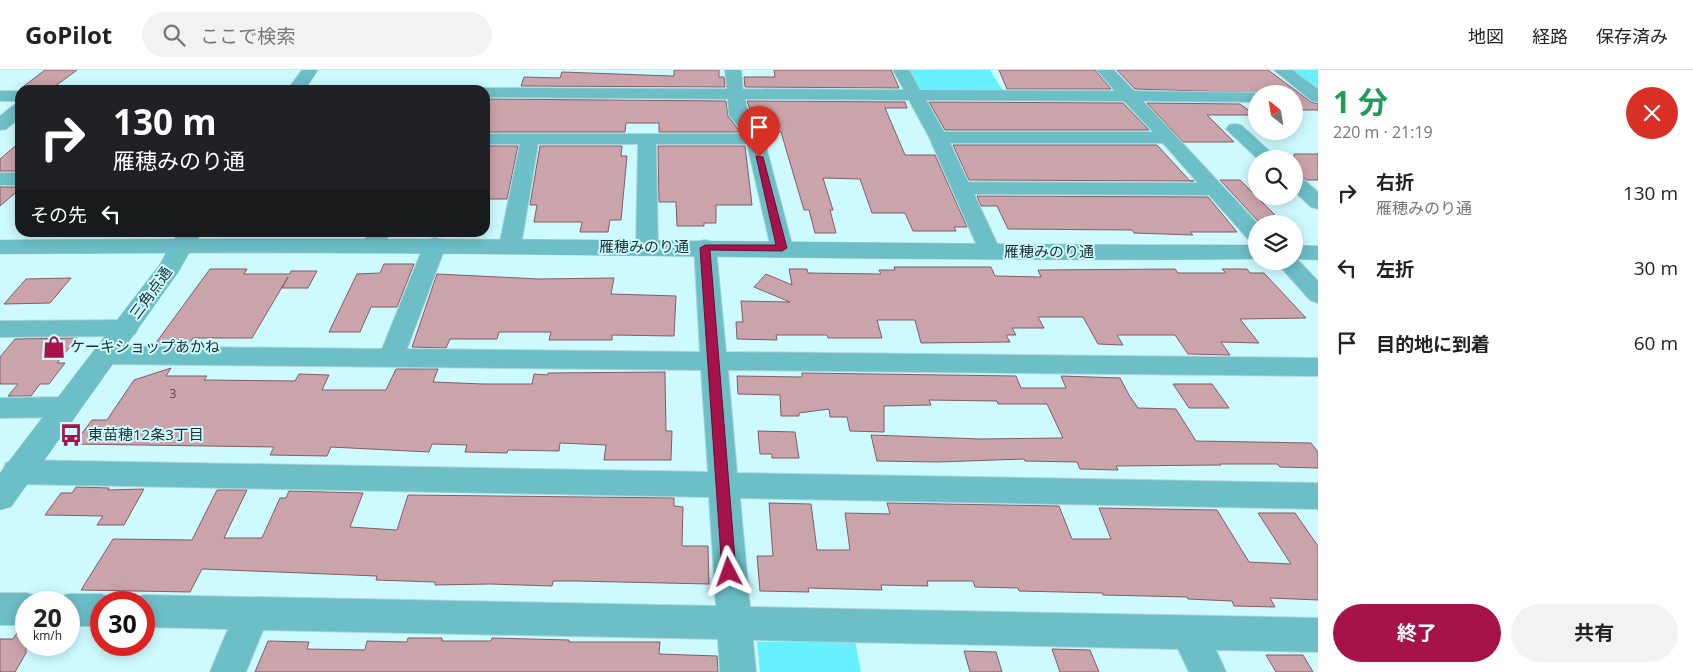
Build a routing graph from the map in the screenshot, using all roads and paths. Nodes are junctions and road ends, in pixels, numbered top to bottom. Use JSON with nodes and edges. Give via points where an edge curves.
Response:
{"nodes":[{"id":1,"x":310,"y":70,"type":"edge"},
{"id":2,"x":733,"y":70,"type":"edge"},
{"id":3,"x":901,"y":70,"type":"edge"},
{"id":4,"x":1105,"y":70,"type":"edge"},
{"id":5,"x":1282,"y":70,"type":"edge"},
{"id":6,"x":300,"y":85,"type":"edge"},
{"id":7,"x":495,"y":87,"type":"edge"},
{"id":8,"x":737,"y":94,"type":"junction"},
{"id":9,"x":0,"y":96,"type":"edge"},
{"id":10,"x":15,"y":96,"type":"edge"},
{"id":11,"x":913,"y":96,"type":"junction"},
{"id":12,"x":1130,"y":96,"type":"junction"},
{"id":13,"x":1248,"y":96,"type":"edge"},
{"id":14,"x":1303,"y":97,"type":"edge"},
{"id":15,"x":1318,"y":97,"type":"edge"},
{"id":16,"x":15,"y":113,"type":"edge"},
{"id":17,"x":0,"y":126,"type":"edge"},
{"id":18,"x":1236,"y":129,"type":"dead end"},
{"id":19,"x":0,"y":130,"type":"edge"},
{"id":20,"x":15,"y":130,"type":"edge"},
{"id":21,"x":938,"y":137,"type":"junction"},
{"id":22,"x":1169,"y":138,"type":"junction"},
{"id":23,"x":490,"y":139,"type":"edge"},
{"id":24,"x":648,"y":139,"type":"junction"},
{"id":25,"x":755,"y":139,"type":"junction"},
{"id":26,"x":530,"y":140,"type":"junction"},
{"id":27,"x":1258,"y":150,"type":"edge"},
{"id":28,"x":0,"y":179,"type":"edge"},
{"id":29,"x":15,"y":179,"type":"edge"},
{"id":30,"x":962,"y":188,"type":"junction"},
{"id":31,"x":1215,"y":189,"type":"junction"},
{"id":32,"x":1248,"y":225,"type":"edge"},
{"id":33,"x":186,"y":239,"type":"edge"},
{"id":34,"x":377,"y":239,"type":"edge"},
{"id":35,"x":435,"y":245,"type":"junction"},
{"id":36,"x":510,"y":246,"type":"junction"},
{"id":37,"x":0,"y":247,"type":"edge"},
{"id":38,"x":647,"y":247,"type":"junction"},
{"id":39,"x":705,"y":248,"type":"junction"},
{"id":40,"x":782,"y":248,"type":"junction"},
{"id":41,"x":990,"y":252,"type":"junction"},
{"id":42,"x":1248,"y":252,"type":"edge"},
{"id":43,"x":1303,"y":252,"type":"edge"},
{"id":44,"x":1318,"y":253,"type":"edge"},
{"id":45,"x":1294,"y":270,"type":"edge"},
{"id":46,"x":1318,"y":295,"type":"edge"},
{"id":47,"x":126,"y":328,"type":"junction"},
{"id":48,"x":0,"y":329,"type":"edge"},
{"id":49,"x":105,"y":355,"type":"junction"},
{"id":50,"x":391,"y":358,"type":"junction"},
{"id":51,"x":712,"y":362,"type":"junction"},
{"id":52,"x":1318,"y":367,"type":"edge"},
{"id":53,"x":66,"y":407,"type":"junction"},
{"id":54,"x":0,"y":408,"type":"edge"},
{"id":55,"x":18,"y":472,"type":"junction"},
{"id":56,"x":722,"y":485,"type":"junction"},
{"id":57,"x":0,"y":496,"type":"edge"},
{"id":58,"x":1318,"y":496,"type":"edge"},
{"id":59,"x":0,"y":609,"type":"edge"},
{"id":60,"x":15,"y":609,"type":"edge"},
{"id":61,"x":155,"y":611,"type":"edge"},
{"id":62,"x":253,"y":613,"type":"junction"},
{"id":63,"x":733,"y":625,"type":"junction"},
{"id":64,"x":1188,"y":632,"type":"junction"},
{"id":65,"x":1318,"y":635,"type":"edge"},
{"id":66,"x":228,"y":672,"type":"edge"},
{"id":67,"x":738,"y":672,"type":"edge"},
{"id":68,"x":1208,"y":672,"type":"edge"}],
"edges":[{"from":1,"to":6,"type":"street"},
{"from":2,"to":8,"type":"street"},
{"from":3,"to":11,"type":"street"},
{"from":4,"to":12,"type":"street"},
{"from":5,"to":15,"type":"street"},
{"from":7,"to":8,"type":"street"},
{"from":8,"to":11,"type":"street"},
{"from":8,"to":25,"type":"street","via":[[738,115]]},
{"from":9,"to":10,"type":"street"},
{"from":11,"to":12,"type":"street"},
{"from":11,"to":21,"type":"street"},
{"from":12,"to":13,"type":"street"},
{"from":12,"to":22,"type":"street"},
{"from":14,"to":15,"type":"street"},
{"from":16,"to":17,"type":"street"},
{"from":18,"to":27,"type":"street"},
{"from":19,"to":20,"type":"street"},
{"from":21,"to":22,"type":"street"},
{"from":21,"to":30,"type":"street"},
{"from":22,"to":31,"type":"street"},
{"from":23,"to":26,"type":"street"},
{"from":24,"to":25,"type":"street"},
{"from":24,"to":26,"type":"street"},
{"from":24,"to":38,"type":"street"},
{"from":25,"to":40,"type":"street"},
{"from":26,"to":36,"type":"street"},
{"from":28,"to":29,"type":"street"},
{"from":30,"to":31,"type":"street"},
{"from":30,"to":41,"type":"street"},
{"from":31,"to":32,"type":"street"},
{"from":33,"to":34,"type":"street","name":"雁穂みのり通"},
{"from":33,"to":37,"type":"street","name":"雁穂みのり通"},
{"from":33,"to":47,"type":"street","name":"三角点通","via":[[171,266]]},
{"from":34,"to":35,"type":"street","name":"雁穂みのり通"},
{"from":35,"to":36,"type":"street","name":"雁穂みのり通"},
{"from":35,"to":50,"type":"street"},
{"from":36,"to":38,"type":"street","name":"雁穂みのり通"},
{"from":38,"to":39,"type":"street","name":"雁穂みのり通"},
{"from":39,"to":40,"type":"street","name":"雁穂みのり通"},
{"from":39,"to":51,"type":"street"},
{"from":40,"to":41,"type":"street","name":"雁穂みのり通"},
{"from":41,"to":42,"type":"street","name":"雁穂みのり通"},
{"from":43,"to":44,"type":"street"},
{"from":45,"to":46,"type":"street"},
{"from":47,"to":48,"type":"street"},
{"from":47,"to":49,"type":"street","name":"三角点通"},
{"from":49,"to":50,"type":"street"},
{"from":49,"to":53,"type":"street","name":"三角点通"},
{"from":50,"to":51,"type":"street"},
{"from":51,"to":52,"type":"street"},
{"from":51,"to":56,"type":"street"},
{"from":53,"to":54,"type":"street"},
{"from":53,"to":55,"type":"street","name":"三角点通"},
{"from":55,"to":56,"type":"street"},
{"from":55,"to":57,"type":"street","name":"三角点通"},
{"from":56,"to":58,"type":"street"},
{"from":56,"to":63,"type":"street"},
{"from":59,"to":60,"type":"street"},
{"from":61,"to":62,"type":"street"},
{"from":62,"to":63,"type":"street"},
{"from":62,"to":66,"type":"street"},
{"from":63,"to":64,"type":"street"},
{"from":63,"to":67,"type":"street"},
{"from":64,"to":65,"type":"street"},
{"from":64,"to":68,"type":"street"}]}
